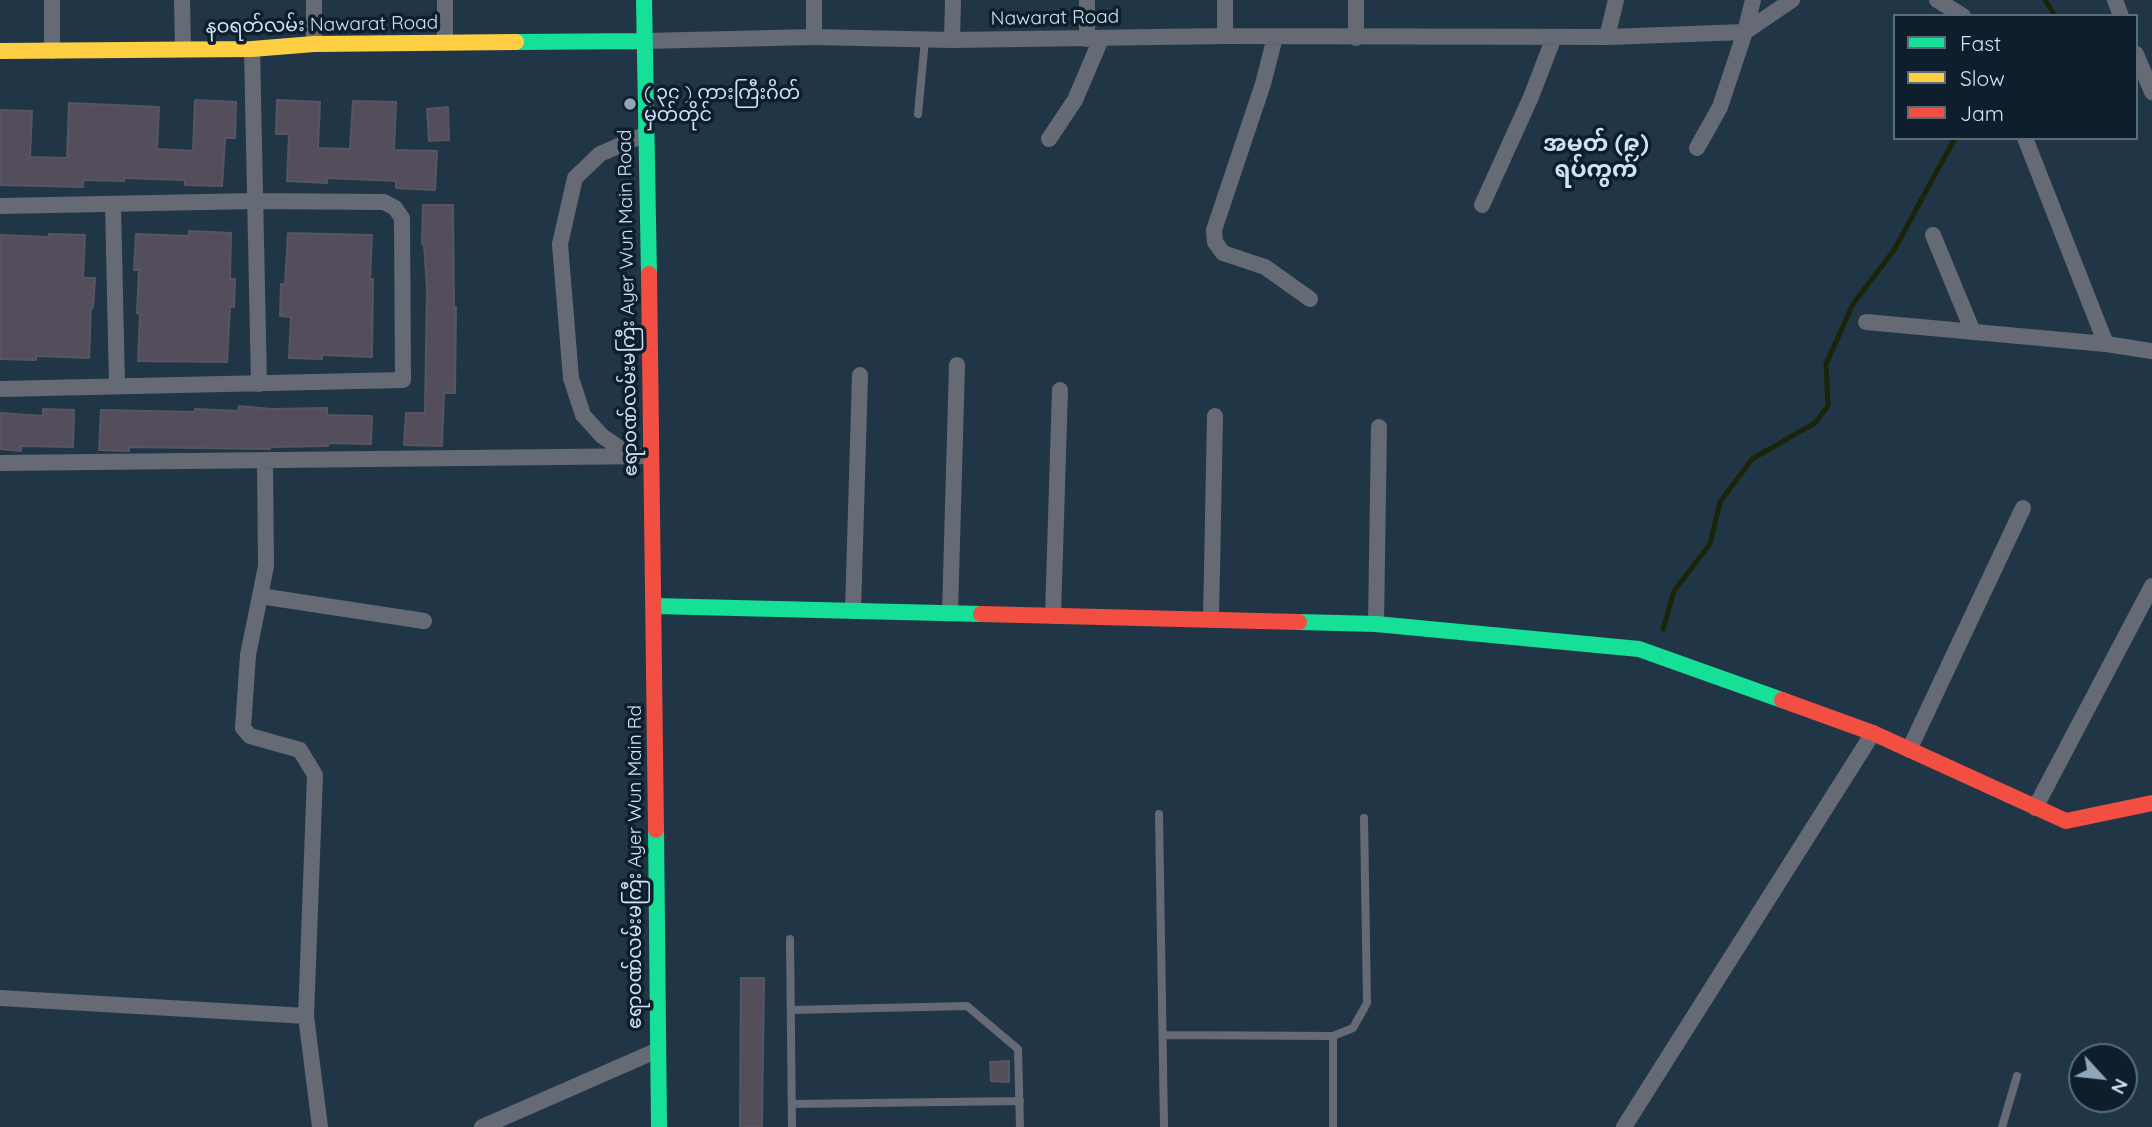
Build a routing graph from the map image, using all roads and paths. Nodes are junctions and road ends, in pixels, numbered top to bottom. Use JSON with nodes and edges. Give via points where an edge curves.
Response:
{"nodes":[{"id":1,"x":52,"y":0,"type":"edge"},
{"id":2,"x":182,"y":0,"type":"edge"},
{"id":3,"x":314,"y":0,"type":"edge"},
{"id":4,"x":445,"y":0,"type":"edge"},
{"id":5,"x":644,"y":0,"type":"edge"},
{"id":6,"x":814,"y":0,"type":"edge"},
{"id":7,"x":953,"y":0,"type":"edge"},
{"id":8,"x":1087,"y":0,"type":"edge"},
{"id":9,"x":1225,"y":0,"type":"edge"},
{"id":10,"x":1356,"y":0,"type":"edge"},
{"id":11,"x":1616,"y":0,"type":"edge"},
{"id":12,"x":1753,"y":0,"type":"edge"},
{"id":13,"x":1792,"y":0,"type":"edge"},
{"id":14,"x":1937,"y":0,"type":"edge"},
{"id":15,"x":1960,"y":14,"type":"edge"},
{"id":16,"x":1745,"y":32,"type":"junction"},
{"id":17,"x":1225,"y":36,"type":"junction"},
{"id":18,"x":814,"y":37,"type":"junction"},
{"id":19,"x":1275,"y":37,"type":"junction"},
{"id":20,"x":1555,"y":37,"type":"junction"},
{"id":21,"x":1607,"y":37,"type":"junction"},
{"id":22,"x":1356,"y":38,"type":"junction"},
{"id":23,"x":1094,"y":39,"type":"junction"},
{"id":24,"x":925,"y":40,"type":"junction"},
{"id":25,"x":952,"y":40,"type":"junction"},
{"id":26,"x":645,"y":41,"type":"junction"},
{"id":27,"x":445,"y":43,"type":"junction"},
{"id":28,"x":314,"y":44,"type":"junction"},
{"id":29,"x":252,"y":48,"type":"junction"},
{"id":30,"x":183,"y":49,"type":"junction"},
{"id":31,"x":0,"y":51,"type":"edge"},
{"id":32,"x":52,"y":51,"type":"junction"},
{"id":33,"x":2144,"y":69,"type":"edge"},
{"id":34,"x":2152,"y":92,"type":"edge"},
{"id":35,"x":918,"y":114,"type":"dead end"},
{"id":36,"x":646,"y":134,"type":"junction"},
{"id":37,"x":1049,"y":139,"type":"dead end"},
{"id":38,"x":2026,"y":140,"type":"edge"},
{"id":39,"x":1697,"y":148,"type":"dead end"},
{"id":40,"x":255,"y":201,"type":"junction"},
{"id":41,"x":113,"y":204,"type":"junction"},
{"id":42,"x":1482,"y":205,"type":"dead end"},
{"id":43,"x":0,"y":206,"type":"edge"},
{"id":44,"x":1933,"y":235,"type":"dead end"},
{"id":45,"x":1310,"y":299,"type":"dead end"},
{"id":46,"x":1866,"y":322,"type":"dead end"},
{"id":47,"x":1973,"y":332,"type":"junction"},
{"id":48,"x":2106,"y":344,"type":"junction"},
{"id":49,"x":2152,"y":351,"type":"edge"},
{"id":50,"x":957,"y":365,"type":"dead end"},
{"id":51,"x":860,"y":375,"type":"dead end"},
{"id":52,"x":260,"y":384,"type":"junction"},
{"id":53,"x":117,"y":386,"type":"junction"},
{"id":54,"x":0,"y":389,"type":"edge"},
{"id":55,"x":1060,"y":390,"type":"dead end"},
{"id":56,"x":1215,"y":416,"type":"dead end"},
{"id":57,"x":1379,"y":427,"type":"dead end"},
{"id":58,"x":651,"y":456,"type":"junction"},
{"id":59,"x":633,"y":457,"type":"junction"},
{"id":60,"x":265,"y":460,"type":"junction"},
{"id":61,"x":0,"y":463,"type":"edge"},
{"id":62,"x":2023,"y":508,"type":"dead end"},
{"id":63,"x":2152,"y":586,"type":"edge"},
{"id":64,"x":260,"y":596,"type":"junction"},
{"id":65,"x":654,"y":606,"type":"junction"},
{"id":66,"x":853,"y":611,"type":"junction"},
{"id":67,"x":950,"y":613,"type":"junction"},
{"id":68,"x":1053,"y":616,"type":"junction"},
{"id":69,"x":1211,"y":620,"type":"junction"},
{"id":70,"x":424,"y":621,"type":"dead end"},
{"id":71,"x":1376,"y":624,"type":"junction"},
{"id":72,"x":1873,"y":733,"type":"junction"},
{"id":73,"x":1909,"y":750,"type":"junction"},
{"id":74,"x":2152,"y":803,"type":"edge"},
{"id":75,"x":2035,"y":808,"type":"junction"},
{"id":76,"x":1159,"y":814,"type":"dead end"},
{"id":77,"x":1364,"y":818,"type":"dead end"},
{"id":78,"x":790,"y":939,"type":"dead end"},
{"id":79,"x":0,"y":998,"type":"edge"},
{"id":80,"x":791,"y":1010,"type":"junction"},
{"id":81,"x":306,"y":1016,"type":"junction"},
{"id":82,"x":1163,"y":1035,"type":"junction"},
{"id":83,"x":1333,"y":1036,"type":"junction"},
{"id":84,"x":658,"y":1050,"type":"junction"},
{"id":85,"x":2017,"y":1076,"type":"dead end"},
{"id":86,"x":1020,"y":1101,"type":"junction"},
{"id":87,"x":792,"y":1104,"type":"junction"},
{"id":88,"x":320,"y":1127,"type":"edge"},
{"id":89,"x":482,"y":1127,"type":"edge"},
{"id":90,"x":659,"y":1127,"type":"edge"},
{"id":91,"x":792,"y":1127,"type":"edge"},
{"id":92,"x":1020,"y":1127,"type":"edge"},
{"id":93,"x":1164,"y":1127,"type":"edge"},
{"id":94,"x":1333,"y":1127,"type":"edge"},
{"id":95,"x":1624,"y":1127,"type":"edge"},
{"id":96,"x":2002,"y":1127,"type":"edge"}],
"edges":[{"from":1,"to":32,"type":"street"},
{"from":2,"to":30,"type":"street"},
{"from":3,"to":28,"type":"street"},
{"from":4,"to":27,"type":"street"},
{"from":5,"to":26,"type":"main road","name":"ဧရာဝဏ်လမ်းမကြီး Ayer Wun Main Road"},
{"from":6,"to":18,"type":"street"},
{"from":7,"to":25,"type":"street"},
{"from":8,"to":23,"type":"street"},
{"from":9,"to":17,"type":"street"},
{"from":10,"to":22,"type":"street"},
{"from":11,"to":21,"type":"street"},
{"from":12,"to":16,"type":"street"},
{"from":13,"to":16,"type":"street"},
{"from":14,"to":15,"type":"street"},
{"from":16,"to":21,"type":"street","name":"Nawarat Road"},
{"from":16,"to":39,"type":"street","via":[[1720,107]]},
{"from":17,"to":19,"type":"street","name":"Nawarat Road"},
{"from":17,"to":23,"type":"street","name":"Nawarat Road"},
{"from":18,"to":24,"type":"street","name":"Nawarat Road"},
{"from":18,"to":26,"type":"street","name":"Nawarat Road"},
{"from":19,"to":22,"type":"street","name":"Nawarat Road"},
{"from":19,"to":45,"type":"street","via":[[1214,230],[1215,242],[1223,253],[1265,267]]},
{"from":20,"to":21,"type":"street","name":"Nawarat Road"},
{"from":20,"to":22,"type":"street","name":"Nawarat Road"},
{"from":20,"to":42,"type":"street"},
{"from":23,"to":25,"type":"street","name":"Nawarat Road"},
{"from":23,"to":37,"type":"street","via":[[1074,100]]},
{"from":24,"to":25,"type":"street","name":"Nawarat Road"},
{"from":24,"to":35,"type":"lane"},
{"from":26,"to":27,"type":"main road","name":"နဝရတ်လမ်း Nawarat Road"},
{"from":26,"to":36,"type":"main road","name":"ဧရာဝဏ်လမ်းမကြီး Ayer Wun Main Road"},
{"from":27,"to":28,"type":"main road","name":"နဝရတ်လမ်း Nawarat Road"},
{"from":28,"to":29,"type":"main road","name":"နဝရတ်လမ်း Nawarat Road"},
{"from":29,"to":30,"type":"main road","name":"နဝရတ်လမ်း Nawarat Road"},
{"from":29,"to":40,"type":"street"},
{"from":30,"to":32,"type":"main road","name":"နဝရတ်လမ်း Nawarat Road"},
{"from":31,"to":32,"type":"main road","name":"နဝရတ်လမ်း Nawarat Road"},
{"from":33,"to":34,"type":"street"},
{"from":36,"to":58,"type":"main road","name":"ဧရာဝဏ်လမ်းမကြီး Ayer Wun Main Road"},
{"from":36,"to":59,"type":"street","via":[[600,153],[575,178],[560,244],[571,378],[583,415],[602,436]]},
{"from":38,"to":48,"type":"street"},
{"from":40,"to":41,"type":"street"},
{"from":40,"to":52,"type":"street"},
{"from":40,"to":52,"type":"street","via":[[384,202],[402,218],[403,380]]},
{"from":41,"to":43,"type":"street"},
{"from":41,"to":53,"type":"street"},
{"from":44,"to":47,"type":"street"},
{"from":46,"to":47,"type":"street"},
{"from":47,"to":48,"type":"street"},
{"from":48,"to":49,"type":"street"},
{"from":50,"to":67,"type":"street"},
{"from":51,"to":66,"type":"street"},
{"from":52,"to":53,"type":"street"},
{"from":53,"to":54,"type":"street"},
{"from":55,"to":68,"type":"street"},
{"from":56,"to":69,"type":"street"},
{"from":57,"to":71,"type":"street"},
{"from":58,"to":59,"type":"street"},
{"from":58,"to":65,"type":"main road","name":"ဧရာဝဏ်လမ်းမကြီး Ayer Wun Main Road"},
{"from":59,"to":60,"type":"street"},
{"from":60,"to":61,"type":"street"},
{"from":60,"to":64,"type":"street","via":[[266,566]]},
{"from":62,"to":73,"type":"street"},
{"from":63,"to":75,"type":"street"},
{"from":64,"to":70,"type":"street"},
{"from":64,"to":81,"type":"street","via":[[248,655],[243,728],[250,736],[300,750],[315,775]]},
{"from":65,"to":66,"type":"main road"},
{"from":65,"to":84,"type":"main road","name":"ဧရာဝဏ်လမ်းမကြီး Ayer Wun Main Rd"},
{"from":66,"to":67,"type":"main road"},
{"from":67,"to":68,"type":"main road"},
{"from":68,"to":69,"type":"main road"},
{"from":69,"to":71,"type":"main road"},
{"from":71,"to":72,"type":"main road","via":[[1639,649]]},
{"from":72,"to":73,"type":"main road"},
{"from":72,"to":95,"type":"street"},
{"from":73,"to":75,"type":"main road"},
{"from":74,"to":75,"type":"main road","via":[[2066,821]]},
{"from":76,"to":82,"type":"lane"},
{"from":77,"to":83,"type":"lane","via":[[1367,1003],[1353,1028]]},
{"from":78,"to":80,"type":"lane"},
{"from":79,"to":81,"type":"street"},
{"from":80,"to":86,"type":"lane","via":[[967,1006],[1018,1049]]},
{"from":80,"to":87,"type":"lane"},
{"from":81,"to":88,"type":"street"},
{"from":82,"to":83,"type":"lane"},
{"from":82,"to":93,"type":"lane"},
{"from":83,"to":94,"type":"lane"},
{"from":84,"to":89,"type":"street"},
{"from":84,"to":90,"type":"main road","name":"ဧရာဝဏ်လမ်းမကြီး Ayer Wun Main Rd"},
{"from":85,"to":96,"type":"lane"},
{"from":86,"to":87,"type":"lane"},
{"from":86,"to":92,"type":"lane"},
{"from":87,"to":91,"type":"lane"}]}
